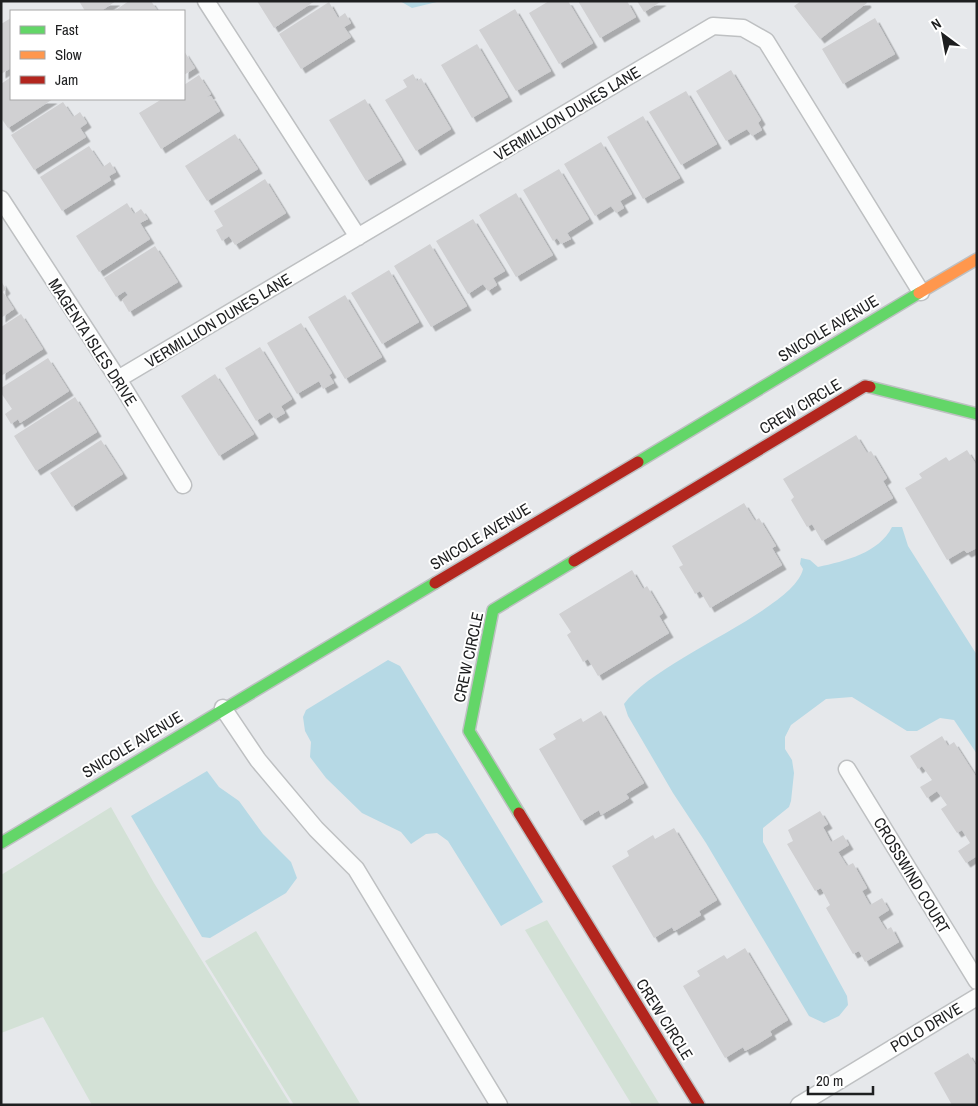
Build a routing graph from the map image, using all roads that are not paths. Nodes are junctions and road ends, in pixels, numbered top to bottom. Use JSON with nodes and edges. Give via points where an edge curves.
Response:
{"nodes":[{"id":1,"x":206,"y":1,"type":"edge"},
{"id":2,"x":1,"y":199,"type":"edge"},
{"id":3,"x":358,"y":237,"type":"junction"},
{"id":4,"x":977,"y":259,"type":"edge"},
{"id":5,"x":921,"y":292,"type":"junction"},
{"id":6,"x":118,"y":379,"type":"junction"},
{"id":7,"x":977,"y":414,"type":"edge"},
{"id":8,"x":183,"y":485,"type":"dead end"},
{"id":9,"x":223,"y":708,"type":"junction"},
{"id":10,"x":847,"y":769,"type":"dead end"},
{"id":11,"x":1,"y":843,"type":"edge"},
{"id":12,"x":977,"y":981,"type":"edge"},
{"id":13,"x":977,"y":997,"type":"edge"},
{"id":14,"x":499,"y":1105,"type":"edge"},
{"id":15,"x":699,"y":1105,"type":"edge"},
{"id":16,"x":799,"y":1105,"type":"edge"}],
"edges":[{"from":1,"to":3,"type":"street"},
{"from":2,"to":6,"type":"street","name":"MAGENTA ISLES DRIVE"},
{"from":3,"to":5,"type":"street","name":"VERMILLION DUNES LANE","via":[[713,26],[743,28],[766,41]]},
{"from":3,"to":6,"type":"street","name":"VERMILLION DUNES LANE"},
{"from":4,"to":5,"type":"street","name":"SNICOLE AVENUE"},
{"from":5,"to":9,"type":"street","name":"SNICOLE AVENUE"},
{"from":6,"to":8,"type":"street","name":"MAGENTA ISLES DRIVE"},
{"from":7,"to":15,"type":"street","name":"CREW CIRCLE","via":[[865,386],[493,610],[469,731]]},
{"from":9,"to":11,"type":"street","name":"SNICOLE AVENUE"},
{"from":9,"to":14,"type":"street","via":[[258,760],[316,829],[356,869]]},
{"from":10,"to":12,"type":"street","name":"CROSSWIND COURT"},
{"from":13,"to":16,"type":"street","name":"POLO DRIVE"}]}
